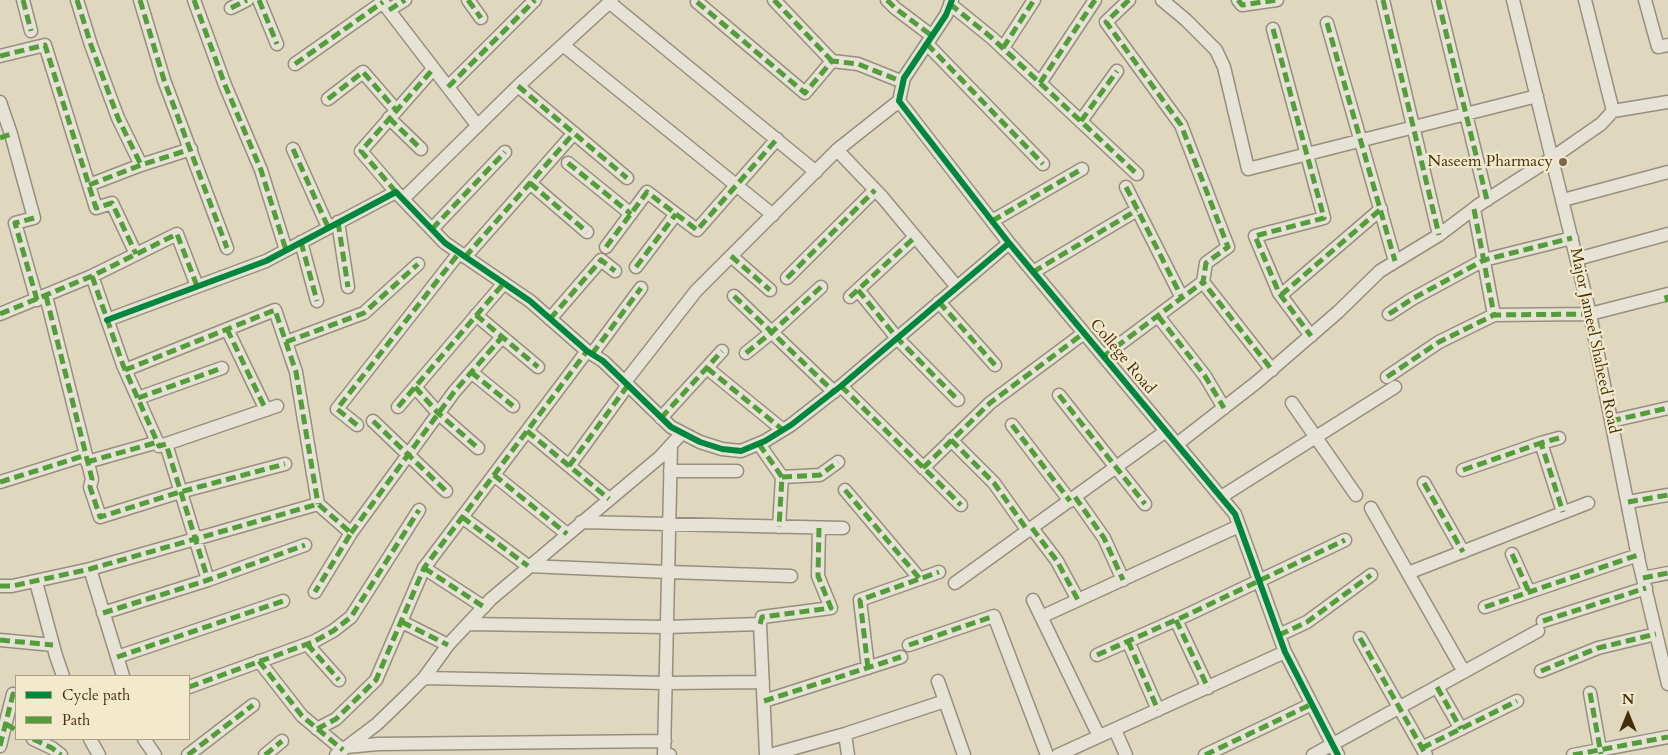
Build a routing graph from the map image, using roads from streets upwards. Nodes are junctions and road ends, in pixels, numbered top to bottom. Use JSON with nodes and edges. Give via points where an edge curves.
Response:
{"nodes":[{"id":1,"x":23,"y":0,"type":"edge"},
{"id":2,"x":77,"y":0,"type":"edge"},
{"id":3,"x":140,"y":0,"type":"edge"},
{"id":4,"x":194,"y":0,"type":"edge"},
{"id":5,"x":247,"y":0,"type":"edge"},
{"id":6,"x":259,"y":0,"type":"edge"},
{"id":7,"x":405,"y":0,"type":"edge"},
{"id":8,"x":468,"y":0,"type":"edge"},
{"id":9,"x":535,"y":0,"type":"edge"},
{"id":10,"x":774,"y":0,"type":"edge"},
{"id":11,"x":888,"y":0,"type":"edge"},
{"id":12,"x":1034,"y":0,"type":"edge"},
{"id":13,"x":1095,"y":0,"type":"edge"},
{"id":14,"x":1129,"y":0,"type":"edge"},
{"id":15,"x":1162,"y":0,"type":"edge"},
{"id":16,"x":1238,"y":0,"type":"edge"},
{"id":17,"x":1277,"y":0,"type":"edge"},
{"id":18,"x":1383,"y":0,"type":"edge"},
{"id":19,"x":1438,"y":0,"type":"edge"},
{"id":20,"x":1513,"y":0,"type":"edge"},
{"id":21,"x":1585,"y":0,"type":"edge"},
{"id":22,"x":1645,"y":0,"type":"edge"},
{"id":23,"x":610,"y":1,"type":"edge"},
{"id":24,"x":697,"y":2,"type":"dead end"},
{"id":25,"x":951,"y":2,"type":"edge"},
{"id":26,"x":384,"y":4,"type":"edge"},
{"id":27,"x":231,"y":8,"type":"dead end"},
{"id":28,"x":481,"y":18,"type":"dead end"},
{"id":29,"x":1327,"y":23,"type":"dead end"},
{"id":30,"x":1273,"y":29,"type":"dead end"},
{"id":31,"x":31,"y":31,"type":"dead end"},
{"id":32,"x":929,"y":40,"type":"junction"},
{"id":33,"x":277,"y":44,"type":"dead end"},
{"id":34,"x":562,"y":45,"type":"junction"},
{"id":35,"x":1668,"y":45,"type":"edge"},
{"id":36,"x":1003,"y":48,"type":"junction"},
{"id":37,"x":0,"y":56,"type":"edge"},
{"id":38,"x":832,"y":61,"type":"junction"},
{"id":39,"x":295,"y":64,"type":"dead end"},
{"id":40,"x":433,"y":69,"type":"junction"},
{"id":41,"x":1117,"y":71,"type":"dead end"},
{"id":42,"x":903,"y":82,"type":"junction"},
{"id":43,"x":1040,"y":83,"type":"junction"},
{"id":44,"x":518,"y":86,"type":"junction"},
{"id":45,"x":448,"y":87,"type":"junction"},
{"id":46,"x":1537,"y":96,"type":"junction"},
{"id":47,"x":328,"y":99,"type":"dead end"},
{"id":48,"x":899,"y":101,"type":"junction"},
{"id":49,"x":0,"y":102,"type":"edge"},
{"id":50,"x":1668,"y":102,"type":"edge"},
{"id":51,"x":1613,"y":111,"type":"junction"},
{"id":52,"x":392,"y":114,"type":"junction"},
{"id":53,"x":1466,"y":114,"type":"junction"},
{"id":54,"x":1081,"y":122,"type":"junction"},
{"id":55,"x":476,"y":125,"type":"junction"},
{"id":56,"x":1413,"y":128,"type":"junction"},
{"id":57,"x":574,"y":133,"type":"junction"},
{"id":58,"x":5,"y":136,"type":"edge"},
{"id":59,"x":777,"y":140,"type":"junction"},
{"id":60,"x":1361,"y":141,"type":"junction"},
{"id":61,"x":191,"y":149,"type":"junction"},
{"id":62,"x":293,"y":149,"type":"dead end"},
{"id":63,"x":421,"y":149,"type":"dead end"},
{"id":64,"x":837,"y":150,"type":"junction"},
{"id":65,"x":505,"y":152,"type":"dead end"},
{"id":66,"x":1307,"y":155,"type":"junction"},
{"id":67,"x":1552,"y":158,"type":"junction"},
{"id":68,"x":568,"y":163,"type":"dead end"},
{"id":69,"x":1043,"y":164,"type":"dead end"},
{"id":70,"x":141,"y":165,"type":"junction"},
{"id":71,"x":1082,"y":169,"type":"dead end"},
{"id":72,"x":816,"y":172,"type":"junction"},
{"id":73,"x":1668,"y":172,"type":"edge"},
{"id":74,"x":1137,"y":174,"type":"dead end"},
{"id":75,"x":627,"y":178,"type":"dead end"},
{"id":76,"x":530,"y":182,"type":"junction"},
{"id":77,"x":89,"y":185,"type":"junction"},
{"id":78,"x":737,"y":185,"type":"junction"},
{"id":79,"x":1126,"y":187,"type":"dead end"},
{"id":80,"x":875,"y":190,"type":"junction"},
{"id":81,"x":400,"y":196,"type":"junction"},
{"id":82,"x":1487,"y":200,"type":"junction"},
{"id":83,"x":1563,"y":200,"type":"junction"},
{"id":84,"x":1381,"y":209,"type":"junction"},
{"id":85,"x":1474,"y":209,"type":"junction"},
{"id":86,"x":1137,"y":210,"type":"junction"},
{"id":87,"x":631,"y":214,"type":"junction"},
{"id":88,"x":676,"y":214,"type":"junction"},
{"id":89,"x":773,"y":215,"type":"junction"},
{"id":90,"x":992,"y":221,"type":"junction"},
{"id":91,"x":333,"y":225,"type":"junction"},
{"id":92,"x":432,"y":229,"type":"junction"},
{"id":93,"x":587,"y":232,"type":"dead end"},
{"id":94,"x":1439,"y":234,"type":"junction"},
{"id":95,"x":1668,"y":234,"type":"edge"},
{"id":96,"x":915,"y":237,"type":"junction"},
{"id":97,"x":1572,"y":238,"type":"junction"},
{"id":98,"x":301,"y":242,"type":"junction"},
{"id":99,"x":1009,"y":243,"type":"junction"},
{"id":100,"x":606,"y":246,"type":"dead end"},
{"id":101,"x":227,"y":248,"type":"dead end"},
{"id":102,"x":286,"y":250,"type":"junction"},
{"id":103,"x":136,"y":254,"type":"junction"},
{"id":104,"x":462,"y":255,"type":"junction"},
{"id":105,"x":732,"y":256,"type":"junction"},
{"id":106,"x":1577,"y":259,"type":"junction"},
{"id":107,"x":1484,"y":260,"type":"junction"},
{"id":108,"x":1396,"y":261,"type":"junction"},
{"id":109,"x":418,"y":264,"type":"dead end"},
{"id":110,"x":636,"y":268,"type":"dead end"},
{"id":111,"x":615,"y":271,"type":"dead end"},
{"id":112,"x":1033,"y":272,"type":"junction"},
{"id":113,"x":92,"y":276,"type":"junction"},
{"id":114,"x":787,"y":278,"type":"dead end"},
{"id":115,"x":1203,"y":282,"type":"junction"},
{"id":116,"x":504,"y":283,"type":"junction"},
{"id":117,"x":197,"y":286,"type":"junction"},
{"id":118,"x":348,"y":287,"type":"dead end"},
{"id":119,"x":821,"y":287,"type":"dead end"},
{"id":120,"x":957,"y":287,"type":"junction"},
{"id":121,"x":641,"y":288,"type":"dead end"},
{"id":122,"x":770,"y":290,"type":"dead end"},
{"id":123,"x":1281,"y":295,"type":"junction"},
{"id":124,"x":734,"y":296,"type":"dead end"},
{"id":125,"x":1667,"y":297,"type":"edge"},
{"id":126,"x":42,"y":298,"type":"junction"},
{"id":127,"x":1182,"y":298,"type":"junction"},
{"id":128,"x":317,"y":301,"type":"dead end"},
{"id":129,"x":939,"y":302,"type":"junction"},
{"id":130,"x":0,"y":314,"type":"edge"},
{"id":131,"x":1389,"y":314,"type":"dead end"},
{"id":132,"x":1590,"y":314,"type":"junction"},
{"id":133,"x":476,"y":315,"type":"junction"},
{"id":134,"x":1494,"y":315,"type":"junction"},
{"id":135,"x":1158,"y":316,"type":"junction"},
{"id":136,"x":550,"y":319,"type":"junction"},
{"id":137,"x":107,"y":320,"type":"junction"},
{"id":138,"x":227,"y":329,"type":"junction"},
{"id":139,"x":772,"y":332,"type":"junction"},
{"id":140,"x":1084,"y":333,"type":"junction"},
{"id":141,"x":1310,"y":336,"type":"junction"},
{"id":142,"x":502,"y":337,"type":"junction"},
{"id":143,"x":898,"y":338,"type":"junction"},
{"id":144,"x":286,"y":342,"type":"junction"},
{"id":145,"x":722,"y":351,"type":"dead end"},
{"id":146,"x":590,"y":352,"type":"junction"},
{"id":147,"x":746,"y":353,"type":"dead end"},
{"id":148,"x":1104,"y":356,"type":"junction"},
{"id":149,"x":995,"y":365,"type":"dead end"},
{"id":150,"x":538,"y":367,"type":"dead end"},
{"id":151,"x":222,"y":368,"type":"dead end"},
{"id":152,"x":707,"y":368,"type":"junction"},
{"id":153,"x":125,"y":370,"type":"junction"},
{"id":154,"x":1272,"y":370,"type":"junction"},
{"id":155,"x":471,"y":372,"type":"junction"},
{"id":156,"x":626,"y":384,"type":"junction"},
{"id":157,"x":415,"y":387,"type":"junction"},
{"id":158,"x":837,"y":389,"type":"junction"},
{"id":159,"x":1059,"y":395,"type":"dead end"},
{"id":160,"x":138,"y":398,"type":"junction"},
{"id":161,"x":958,"y":400,"type":"dead end"},
{"id":162,"x":1292,"y":403,"type":"dead end"},
{"id":163,"x":513,"y":406,"type":"dead end"},
{"id":164,"x":398,"y":407,"type":"dead end"},
{"id":165,"x":1224,"y":408,"type":"junction"},
{"id":166,"x":1668,"y":408,"type":"edge"},
{"id":167,"x":438,"y":413,"type":"junction"},
{"id":168,"x":661,"y":418,"type":"junction"},
{"id":169,"x":373,"y":421,"type":"dead end"},
{"id":170,"x":1612,"y":421,"type":"junction"},
{"id":171,"x":357,"y":424,"type":"dead end"},
{"id":172,"x":1012,"y":425,"type":"dead end"},
{"id":173,"x":783,"y":430,"type":"junction"},
{"id":174,"x":526,"y":431,"type":"junction"},
{"id":175,"x":1166,"y":431,"type":"junction"},
{"id":176,"x":681,"y":434,"type":"junction"},
{"id":177,"x":1316,"y":438,"type":"junction"},
{"id":178,"x":1559,"y":438,"type":"dead end"},
{"id":179,"x":951,"y":440,"type":"junction"},
{"id":180,"x":1541,"y":442,"type":"junction"},
{"id":181,"x":162,"y":443,"type":"junction"},
{"id":182,"x":758,"y":444,"type":"junction"},
{"id":183,"x":1177,"y":444,"type":"junction"},
{"id":184,"x":671,"y":445,"type":"junction"},
{"id":185,"x":478,"y":448,"type":"dead end"},
{"id":186,"x":408,"y":455,"type":"junction"},
{"id":187,"x":86,"y":459,"type":"junction"},
{"id":188,"x":838,"y":462,"type":"dead end"},
{"id":189,"x":285,"y":464,"type":"dead end"},
{"id":190,"x":569,"y":466,"type":"junction"},
{"id":191,"x":923,"y":468,"type":"junction"},
{"id":192,"x":1116,"y":468,"type":"junction"},
{"id":193,"x":1463,"y":470,"type":"dead end"},
{"id":194,"x":670,"y":471,"type":"junction"},
{"id":195,"x":737,"y":471,"type":"dead end"},
{"id":196,"x":494,"y":474,"type":"junction"},
{"id":197,"x":782,"y":477,"type":"junction"},
{"id":198,"x":0,"y":482,"type":"edge"},
{"id":199,"x":1424,"y":483,"type":"dead end"},
{"id":200,"x":845,"y":490,"type":"dead end"},
{"id":201,"x":446,"y":491,"type":"dead end"},
{"id":202,"x":180,"y":492,"type":"junction"},
{"id":203,"x":1356,"y":495,"type":"dead end"},
{"id":204,"x":1668,"y":495,"type":"edge"},
{"id":205,"x":1221,"y":497,"type":"junction"},
{"id":206,"x":609,"y":499,"type":"junction"},
{"id":207,"x":1073,"y":499,"type":"junction"},
{"id":208,"x":1628,"y":502,"type":"junction"},
{"id":209,"x":1588,"y":503,"type":"dead end"},
{"id":210,"x":318,"y":504,"type":"junction"},
{"id":211,"x":1145,"y":504,"type":"dead end"},
{"id":212,"x":961,"y":505,"type":"dead end"},
{"id":213,"x":1371,"y":508,"type":"dead end"},
{"id":214,"x":419,"y":510,"type":"dead end"},
{"id":215,"x":1563,"y":512,"type":"junction"},
{"id":216,"x":462,"y":517,"type":"junction"},
{"id":217,"x":582,"y":522,"type":"junction"},
{"id":218,"x":669,"y":524,"type":"junction"},
{"id":219,"x":1239,"y":526,"type":"junction"},
{"id":220,"x":779,"y":527,"type":"junction"},
{"id":221,"x":819,"y":528,"type":"junction"},
{"id":222,"x":843,"y":528,"type":"dead end"},
{"id":223,"x":1030,"y":530,"type":"junction"},
{"id":224,"x":351,"y":533,"type":"junction"},
{"id":225,"x":567,"y":534,"type":"junction"},
{"id":226,"x":195,"y":540,"type":"junction"},
{"id":227,"x":1345,"y":540,"type":"dead end"},
{"id":228,"x":305,"y":545,"type":"dead end"},
{"id":229,"x":1463,"y":552,"type":"junction"},
{"id":230,"x":1512,"y":554,"type":"dead end"},
{"id":231,"x":1638,"y":555,"type":"junction"},
{"id":232,"x":528,"y":566,"type":"junction"},
{"id":233,"x":424,"y":568,"type":"junction"},
{"id":234,"x":90,"y":569,"type":"junction"},
{"id":235,"x":668,"y":572,"type":"junction"},
{"id":236,"x":939,"y":572,"type":"dead end"},
{"id":237,"x":1408,"y":573,"type":"junction"},
{"id":238,"x":1668,"y":573,"type":"edge"},
{"id":239,"x":1371,"y":575,"type":"dead end"},
{"id":240,"x":791,"y":576,"type":"dead end"},
{"id":241,"x":920,"y":579,"type":"junction"},
{"id":242,"x":208,"y":580,"type":"junction"},
{"id":243,"x":1123,"y":580,"type":"junction"},
{"id":244,"x":1259,"y":581,"type":"junction"},
{"id":245,"x":36,"y":582,"type":"junction"},
{"id":246,"x":1644,"y":583,"type":"junction"},
{"id":247,"x":955,"y":584,"type":"dead end"},
{"id":248,"x":0,"y":586,"type":"edge"},
{"id":249,"x":315,"y":592,"type":"dead end"},
{"id":250,"x":1529,"y":592,"type":"junction"},
{"id":251,"x":283,"y":600,"type":"dead end"},
{"id":252,"x":1033,"y":600,"type":"dead end"},
{"id":253,"x":1078,"y":600,"type":"junction"},
{"id":254,"x":484,"y":607,"type":"junction"},
{"id":255,"x":1485,"y":607,"type":"dead end"},
{"id":256,"x":103,"y":613,"type":"junction"},
{"id":257,"x":1041,"y":617,"type":"junction"},
{"id":258,"x":1176,"y":620,"type":"junction"},
{"id":259,"x":402,"y":622,"type":"junction"},
{"id":260,"x":468,"y":624,"type":"junction"},
{"id":261,"x":760,"y":624,"type":"junction"},
{"id":262,"x":667,"y":627,"type":"junction"},
{"id":263,"x":1656,"y":634,"type":"junction"},
{"id":264,"x":1279,"y":635,"type":"junction"},
{"id":265,"x":1360,"y":638,"type":"dead end"},
{"id":266,"x":0,"y":640,"type":"edge"},
{"id":267,"x":1128,"y":641,"type":"junction"},
{"id":268,"x":308,"y":644,"type":"junction"},
{"id":269,"x":52,"y":645,"type":"junction"},
{"id":270,"x":448,"y":645,"type":"junction"},
{"id":271,"x":908,"y":645,"type":"dead end"},
{"id":272,"x":1285,"y":652,"type":"junction"},
{"id":273,"x":1097,"y":655,"type":"dead end"},
{"id":274,"x":117,"y":657,"type":"junction"},
{"id":275,"x":901,"y":657,"type":"dead end"},
{"id":276,"x":259,"y":661,"type":"junction"},
{"id":277,"x":868,"y":668,"type":"junction"},
{"id":278,"x":1541,"y":671,"type":"dead end"},
{"id":279,"x":1464,"y":672,"type":"junction"},
{"id":280,"x":63,"y":675,"type":"edge"},
{"id":281,"x":123,"y":675,"type":"edge"},
{"id":282,"x":424,"y":678,"type":"junction"},
{"id":283,"x":338,"y":680,"type":"dead end"},
{"id":284,"x":938,"y":681,"type":"dead end"},
{"id":285,"x":763,"y":682,"type":"junction"},
{"id":286,"x":666,"y":684,"type":"junction"},
{"id":287,"x":1668,"y":684,"type":"edge"},
{"id":288,"x":190,"y":687,"type":"edge"},
{"id":289,"x":1437,"y":687,"type":"junction"},
{"id":290,"x":1208,"y":688,"type":"junction"},
{"id":291,"x":1590,"y":693,"type":"dead end"},
{"id":292,"x":15,"y":695,"type":"edge"},
{"id":293,"x":764,"y":701,"type":"junction"},
{"id":294,"x":945,"y":701,"type":"junction"},
{"id":295,"x":1517,"y":701,"type":"dead end"},
{"id":296,"x":1312,"y":704,"type":"junction"},
{"id":297,"x":253,"y":705,"type":"dead end"},
{"id":298,"x":1399,"y":707,"type":"junction"},
{"id":299,"x":1158,"y":710,"type":"junction"},
{"id":300,"x":11,"y":727,"type":"edge"},
{"id":301,"x":317,"y":729,"type":"junction"},
{"id":302,"x":1461,"y":729,"type":"junction"},
{"id":303,"x":1115,"y":730,"type":"junction"},
{"id":304,"x":845,"y":734,"type":"junction"},
{"id":305,"x":1100,"y":735,"type":"junction"},
{"id":306,"x":1668,"y":737,"type":"edge"},
{"id":307,"x":35,"y":740,"type":"edge"},
{"id":308,"x":91,"y":740,"type":"edge"},
{"id":309,"x":145,"y":740,"type":"edge"},
{"id":310,"x":665,"y":740,"type":"junction"},
{"id":311,"x":282,"y":741,"type":"dead end"},
{"id":312,"x":0,"y":746,"type":"edge"},
{"id":313,"x":1335,"y":749,"type":"edge"},
{"id":314,"x":342,"y":751,"type":"edge"},
{"id":315,"x":1424,"y":752,"type":"edge"},
{"id":316,"x":1601,"y":752,"type":"edge"},
{"id":317,"x":61,"y":755,"type":"edge"},
{"id":318,"x":99,"y":755,"type":"edge"},
{"id":319,"x":155,"y":755,"type":"edge"},
{"id":320,"x":188,"y":755,"type":"edge"},
{"id":321,"x":264,"y":755,"type":"edge"},
{"id":322,"x":670,"y":755,"type":"edge"},
{"id":323,"x":768,"y":755,"type":"edge"},
{"id":324,"x":848,"y":755,"type":"edge"},
{"id":325,"x":964,"y":755,"type":"edge"},
{"id":326,"x":1047,"y":755,"type":"edge"},
{"id":327,"x":1058,"y":755,"type":"edge"},
{"id":328,"x":1126,"y":755,"type":"edge"},
{"id":329,"x":1205,"y":755,"type":"edge"},
{"id":330,"x":1313,"y":755,"type":"edge"},
{"id":331,"x":1573,"y":755,"type":"edge"}],
"edges":[{"from":1,"to":31,"type":"street"},
{"from":2,"to":70,"type":"street","via":[[118,118]]},
{"from":3,"to":61,"type":"street","via":[[164,80]]},
{"from":4,"to":102,"type":"street","via":[[261,170]]},
{"from":5,"to":27,"type":"street"},
{"from":6,"to":33,"type":"street"},
{"from":7,"to":26,"type":"street"},
{"from":8,"to":28,"type":"street"},
{"from":9,"to":45,"type":"street"},
{"from":10,"to":38,"type":"street"},
{"from":11,"to":32,"type":"street"},
{"from":12,"to":36,"type":"street"},
{"from":13,"to":43,"type":"street"},
{"from":14,"to":115,"type":"street","via":[[1106,22],[1181,125],[1228,247],[1206,263]]},
{"from":15,"to":66,"type":"street","via":[[1216,50],[1224,67],[1248,169]]},
{"from":16,"to":17,"type":"street","via":[[1242,5]]},
{"from":18,"to":56,"type":"street"},
{"from":19,"to":53,"type":"street"},
{"from":20,"to":46,"type":"street","name":"Major Jameel Shaheed Road"},
{"from":21,"to":51,"type":"street"},
{"from":22,"to":35,"type":"street","via":[[1658,47]]},
{"from":23,"to":34,"type":"street"},
{"from":23,"to":59,"type":"street"},
{"from":24,"to":38,"type":"street","via":[[805,93]]},
{"from":25,"to":32,"type":"street"},
{"from":25,"to":36,"type":"street"},
{"from":26,"to":39,"type":"street"},
{"from":26,"to":40,"type":"street"},
{"from":29,"to":60,"type":"street"},
{"from":30,"to":66,"type":"street"},
{"from":32,"to":42,"type":"street"},
{"from":32,"to":69,"type":"street"},
{"from":34,"to":44,"type":"street"},
{"from":34,"to":78,"type":"street"},
{"from":36,"to":43,"type":"street"},
{"from":37,"to":77,"type":"street","via":[[46,45]]},
{"from":38,"to":42,"type":"street","via":[[858,64]]},
{"from":40,"to":45,"type":"street"},
{"from":40,"to":52,"type":"street"},
{"from":41,"to":54,"type":"street"},
{"from":42,"to":48,"type":"street"},
{"from":43,"to":54,"type":"street"},
{"from":44,"to":55,"type":"street"},
{"from":44,"to":57,"type":"street"},
{"from":45,"to":55,"type":"street"},
{"from":46,"to":53,"type":"street"},
{"from":46,"to":67,"type":"street","name":"Major Jameel Shaheed Road"},
{"from":47,"to":52,"type":"street","via":[[363,72]]},
{"from":48,"to":64,"type":"street"},
{"from":48,"to":90,"type":"street","name":"College Road"},
{"from":49,"to":58,"type":"street"},
{"from":50,"to":51,"type":"street"},
{"from":51,"to":67,"type":"street","via":[[1601,124]]},
{"from":52,"to":63,"type":"street"},
{"from":52,"to":81,"type":"street","via":[[360,151]]},
{"from":53,"to":56,"type":"street"},
{"from":53,"to":82,"type":"street"},
{"from":54,"to":74,"type":"street"},
{"from":55,"to":81,"type":"street"},
{"from":56,"to":60,"type":"street"},
{"from":56,"to":94,"type":"street"},
{"from":57,"to":75,"type":"street"},
{"from":57,"to":76,"type":"street"},
{"from":58,"to":126,"type":"street","via":[[34,218],[15,223]]},
{"from":59,"to":72,"type":"street"},
{"from":59,"to":78,"type":"street"},
{"from":60,"to":66,"type":"street"},
{"from":60,"to":84,"type":"street"},
{"from":61,"to":70,"type":"street"},
{"from":61,"to":101,"type":"street"},
{"from":62,"to":91,"type":"street"},
{"from":64,"to":72,"type":"street"},
{"from":64,"to":80,"type":"street"},
{"from":65,"to":92,"type":"street"},
{"from":66,"to":123,"type":"street","via":[[1324,218],[1255,236]]},
{"from":67,"to":82,"type":"street"},
{"from":67,"to":83,"type":"street","name":"Major Jameel Shaheed Road"},
{"from":68,"to":87,"type":"street"},
{"from":70,"to":77,"type":"street"},
{"from":71,"to":90,"type":"street"},
{"from":72,"to":89,"type":"street"},
{"from":73,"to":83,"type":"street"},
{"from":76,"to":93,"type":"street"},
{"from":76,"to":104,"type":"street"},
{"from":77,"to":103,"type":"street","via":[[96,208],[112,203]]},
{"from":78,"to":88,"type":"street","via":[[697,230]]},
{"from":78,"to":89,"type":"street"},
{"from":79,"to":86,"type":"street"},
{"from":80,"to":96,"type":"street"},
{"from":80,"to":114,"type":"street"},
{"from":81,"to":91,"type":"street"},
{"from":81,"to":92,"type":"street"},
{"from":82,"to":85,"type":"street"},
{"from":83,"to":97,"type":"street","name":"Major Jameel Shaheed Road"},
{"from":84,"to":108,"type":"street"},
{"from":84,"to":123,"type":"street"},
{"from":85,"to":94,"type":"street"},
{"from":85,"to":107,"type":"street"},
{"from":86,"to":112,"type":"street"},
{"from":86,"to":127,"type":"street"},
{"from":87,"to":88,"type":"street","via":[[647,192]]},
{"from":87,"to":100,"type":"street"},
{"from":88,"to":110,"type":"street"},
{"from":89,"to":105,"type":"street"},
{"from":90,"to":99,"type":"street","name":"College Road"},
{"from":91,"to":98,"type":"street"},
{"from":91,"to":118,"type":"street"},
{"from":92,"to":104,"type":"street"},
{"from":94,"to":108,"type":"street"},
{"from":95,"to":106,"type":"street"},
{"from":96,"to":120,"type":"street"},
{"from":96,"to":143,"type":"street","via":[[854,294]]},
{"from":97,"to":106,"type":"street","name":"Major Jameel Shaheed Road"},
{"from":97,"to":107,"type":"street"},
{"from":98,"to":102,"type":"street"},
{"from":98,"to":128,"type":"street"},
{"from":99,"to":112,"type":"street","name":"College Road"},
{"from":99,"to":120,"type":"street"},
{"from":102,"to":117,"type":"street","via":[[266,261]]},
{"from":103,"to":113,"type":"street"},
{"from":103,"to":117,"type":"street","via":[[176,234]]},
{"from":104,"to":116,"type":"street"},
{"from":104,"to":171,"type":"street","via":[[337,409]]},
{"from":105,"to":122,"type":"street"},
{"from":105,"to":156,"type":"street","via":[[696,291]]},
{"from":106,"to":132,"type":"street","name":"Major Jameel Shaheed Road"},
{"from":107,"to":131,"type":"street"},
{"from":107,"to":134,"type":"street"},
{"from":108,"to":141,"type":"street","via":[[1380,271]]},
{"from":109,"to":144,"type":"street","via":[[364,313]]},
{"from":111,"to":136,"type":"street","via":[[601,260]]},
{"from":112,"to":140,"type":"street","name":"College Road"},
{"from":113,"to":126,"type":"street"},
{"from":113,"to":137,"type":"street"},
{"from":115,"to":127,"type":"street"},
{"from":115,"to":154,"type":"street"},
{"from":116,"to":133,"type":"street"},
{"from":116,"to":136,"type":"street"},
{"from":117,"to":137,"type":"street"},
{"from":119,"to":139,"type":"street"},
{"from":120,"to":129,"type":"street"},
{"from":121,"to":146,"type":"street"},
{"from":123,"to":141,"type":"street"},
{"from":124,"to":139,"type":"street"},
{"from":125,"to":132,"type":"street"},
{"from":126,"to":130,"type":"street"},
{"from":126,"to":187,"type":"street"},
{"from":127,"to":135,"type":"street"},
{"from":129,"to":143,"type":"street"},
{"from":129,"to":149,"type":"street"},
{"from":132,"to":134,"type":"street"},
{"from":132,"to":170,"type":"street","name":"Major Jameel Shaheed Road"},
{"from":133,"to":142,"type":"street"},
{"from":133,"to":157,"type":"street"},
{"from":134,"to":177,"type":"street","via":[[1439,342]]},
{"from":135,"to":148,"type":"street"},
{"from":135,"to":165,"type":"street","via":[[1205,376]]},
{"from":136,"to":146,"type":"street"},
{"from":137,"to":153,"type":"street"},
{"from":138,"to":144,"type":"street","via":[[275,310]]},
{"from":138,"to":153,"type":"street"},
{"from":138,"to":181,"type":"street","via":[[272,408]]},
{"from":139,"to":147,"type":"street"},
{"from":139,"to":158,"type":"street"},
{"from":140,"to":148,"type":"street","name":"College Road"},
{"from":140,"to":179,"type":"street","via":[[990,403]]},
{"from":141,"to":154,"type":"street"},
{"from":142,"to":150,"type":"street"},
{"from":142,"to":155,"type":"street"},
{"from":143,"to":158,"type":"street"},
{"from":143,"to":161,"type":"street"},
{"from":144,"to":210,"type":"street","via":[[296,372]]},
{"from":145,"to":152,"type":"street"},
{"from":146,"to":156,"type":"street"},
{"from":146,"to":174,"type":"street"},
{"from":148,"to":175,"type":"street","name":"College Road"},
{"from":151,"to":160,"type":"street"},
{"from":152,"to":168,"type":"street"},
{"from":152,"to":173,"type":"street"},
{"from":153,"to":160,"type":"street"},
{"from":154,"to":165,"type":"street"},
{"from":155,"to":163,"type":"street"},
{"from":155,"to":167,"type":"street"},
{"from":156,"to":168,"type":"street"},
{"from":156,"to":190,"type":"street"},
{"from":157,"to":164,"type":"street"},
{"from":157,"to":167,"type":"street"},
{"from":158,"to":173,"type":"street"},
{"from":158,"to":191,"type":"street"},
{"from":159,"to":192,"type":"street"},
{"from":160,"to":181,"type":"street"},
{"from":162,"to":177,"type":"street"},
{"from":165,"to":183,"type":"street"},
{"from":166,"to":170,"type":"street"},
{"from":167,"to":185,"type":"street"},
{"from":167,"to":186,"type":"street"},
{"from":168,"to":176,"type":"street"},
{"from":169,"to":186,"type":"street"},
{"from":170,"to":208,"type":"street","name":"Major Jameel Shaheed Road"},
{"from":172,"to":207,"type":"street"},
{"from":173,"to":182,"type":"street"},
{"from":174,"to":190,"type":"street"},
{"from":174,"to":196,"type":"street"},
{"from":175,"to":183,"type":"street","name":"College Road"},
{"from":175,"to":192,"type":"street"},
{"from":176,"to":182,"type":"street","via":[[722,449],[741,451]]},
{"from":176,"to":184,"type":"street"},
{"from":177,"to":203,"type":"street"},
{"from":177,"to":205,"type":"street"},
{"from":178,"to":180,"type":"street"},
{"from":179,"to":191,"type":"street"},
{"from":179,"to":223,"type":"street","via":[[994,483]]},
{"from":180,"to":193,"type":"street"},
{"from":180,"to":215,"type":"street"},
{"from":181,"to":187,"type":"street"},
{"from":181,"to":202,"type":"street"},
{"from":182,"to":197,"type":"street"},
{"from":183,"to":205,"type":"street","name":"College Road"},
{"from":184,"to":194,"type":"street"},
{"from":184,"to":206,"type":"street"},
{"from":186,"to":201,"type":"street"},
{"from":186,"to":224,"type":"street"},
{"from":187,"to":198,"type":"street"},
{"from":187,"to":202,"type":"street","via":[[92,479],[90,487],[100,517]]},
{"from":188,"to":197,"type":"street","via":[[820,475]]},
{"from":189,"to":202,"type":"street"},
{"from":190,"to":206,"type":"street"},
{"from":191,"to":212,"type":"street"},
{"from":192,"to":207,"type":"street"},
{"from":192,"to":211,"type":"street"},
{"from":194,"to":195,"type":"street"},
{"from":194,"to":218,"type":"street"},
{"from":196,"to":216,"type":"street"},
{"from":196,"to":225,"type":"street"},
{"from":197,"to":220,"type":"street"},
{"from":199,"to":229,"type":"street"},
{"from":200,"to":241,"type":"street"},
{"from":202,"to":226,"type":"street"},
{"from":204,"to":208,"type":"street"},
{"from":205,"to":219,"type":"street","name":"College Road","via":[[1235,514]]},
{"from":206,"to":217,"type":"street"},
{"from":207,"to":223,"type":"street"},
{"from":207,"to":243,"type":"street","via":[[1104,538]]},
{"from":208,"to":231,"type":"street","name":"Major Jameel Shaheed Road"},
{"from":209,"to":215,"type":"street"},
{"from":210,"to":224,"type":"street"},
{"from":210,"to":226,"type":"street"},
{"from":213,"to":237,"type":"street"},
{"from":214,"to":268,"type":"street","via":[[351,617]]},
{"from":215,"to":229,"type":"street"},
{"from":216,"to":232,"type":"street"},
{"from":216,"to":233,"type":"street"},
{"from":217,"to":218,"type":"street"},
{"from":217,"to":225,"type":"street"},
{"from":218,"to":220,"type":"street"},
{"from":218,"to":235,"type":"street"},
{"from":219,"to":243,"type":"street"},
{"from":219,"to":244,"type":"street","name":"College Road"},
{"from":220,"to":221,"type":"street"},
{"from":221,"to":222,"type":"street"},
{"from":221,"to":261,"type":"street","via":[[818,576],[831,608],[762,617]]},
{"from":223,"to":247,"type":"street"},
{"from":223,"to":253,"type":"street","via":[[1057,561]]},
{"from":224,"to":249,"type":"street"},
{"from":225,"to":232,"type":"street"},
{"from":226,"to":234,"type":"street"},
{"from":226,"to":242,"type":"street"},
{"from":227,"to":244,"type":"street"},
{"from":228,"to":242,"type":"street"},
{"from":229,"to":237,"type":"street"},
{"from":230,"to":250,"type":"street"},
{"from":231,"to":246,"type":"street","name":"Major Jameel Shaheed Road"},
{"from":231,"to":250,"type":"street"},
{"from":232,"to":235,"type":"street"},
{"from":232,"to":254,"type":"street"},
{"from":233,"to":254,"type":"street"},
{"from":233,"to":259,"type":"street"},
{"from":234,"to":245,"type":"street"},
{"from":234,"to":256,"type":"street"},
{"from":235,"to":240,"type":"street"},
{"from":235,"to":262,"type":"street"},
{"from":236,"to":241,"type":"street"},
{"from":237,"to":279,"type":"street"},
{"from":238,"to":246,"type":"street"},
{"from":239,"to":264,"type":"street","via":[[1308,622]]},
{"from":241,"to":277,"type":"street","via":[[860,600]]},
{"from":242,"to":256,"type":"street"},
{"from":243,"to":253,"type":"street"},
{"from":244,"to":258,"type":"street"},
{"from":244,"to":264,"type":"street","name":"College Road"},
{"from":245,"to":248,"type":"street"},
{"from":245,"to":269,"type":"street"},
{"from":246,"to":263,"type":"street","name":"Major Jameel Shaheed Road"},
{"from":246,"to":279,"type":"street","via":[[1541,626]]},
{"from":250,"to":255,"type":"street"},
{"from":251,"to":274,"type":"street"},
{"from":252,"to":257,"type":"street"},
{"from":253,"to":257,"type":"street"},
{"from":254,"to":260,"type":"street"},
{"from":256,"to":274,"type":"street"},
{"from":257,"to":305,"type":"street"},
{"from":258,"to":267,"type":"street"},
{"from":258,"to":290,"type":"street"},
{"from":259,"to":270,"type":"street"},
{"from":259,"to":301,"type":"street","via":[[376,680],[336,719]]},
{"from":260,"to":262,"type":"street"},
{"from":260,"to":270,"type":"street"},
{"from":261,"to":262,"type":"street"},
{"from":261,"to":285,"type":"street"},
{"from":262,"to":286,"type":"street"},
{"from":263,"to":278,"type":"street","via":[[1598,648]]},
{"from":263,"to":287,"type":"street","name":"Major Jameel Shaheed Road"},
{"from":264,"to":272,"type":"street","name":"College Road"},
{"from":265,"to":298,"type":"street"},
{"from":266,"to":269,"type":"street"},
{"from":267,"to":273,"type":"street"},
{"from":267,"to":299,"type":"street"},
{"from":268,"to":276,"type":"street"},
{"from":268,"to":283,"type":"street"},
{"from":269,"to":280,"type":"street"},
{"from":270,"to":282,"type":"street"},
{"from":271,"to":326,"type":"street","via":[[994,616]]},
{"from":272,"to":290,"type":"street"},
{"from":272,"to":296,"type":"street","name":"College Road"},
{"from":274,"to":281,"type":"street"},
{"from":275,"to":277,"type":"street"},
{"from":276,"to":288,"type":"street"},
{"from":276,"to":301,"type":"street","via":[[302,716]]},
{"from":277,"to":293,"type":"street"},
{"from":279,"to":289,"type":"street"},
{"from":282,"to":286,"type":"street"},
{"from":282,"to":314,"type":"street"},
{"from":284,"to":294,"type":"street"},
{"from":285,"to":286,"type":"street"},
{"from":285,"to":293,"type":"street"},
{"from":286,"to":310,"type":"street"},
{"from":289,"to":298,"type":"street"},
{"from":289,"to":302,"type":"street"},
{"from":290,"to":299,"type":"street"},
{"from":291,"to":316,"type":"street"},
{"from":292,"to":300,"type":"street"},
{"from":293,"to":323,"type":"street"},
{"from":294,"to":304,"type":"street"},
{"from":294,"to":325,"type":"street"},
{"from":295,"to":302,"type":"street"},
{"from":296,"to":313,"type":"street","name":"College Road"},
{"from":296,"to":329,"type":"street"},
{"from":297,"to":320,"type":"street"},
{"from":298,"to":313,"type":"street"},
{"from":298,"to":315,"type":"street"},
{"from":299,"to":303,"type":"street"},
{"from":300,"to":312,"type":"street"},
{"from":301,"to":314,"type":"street"},
{"from":302,"to":315,"type":"street"},
{"from":303,"to":305,"type":"street"},
{"from":303,"to":328,"type":"street"},
{"from":304,"to":323,"type":"street"},
{"from":304,"to":324,"type":"street"},
{"from":305,"to":327,"type":"street"},
{"from":306,"to":316,"type":"street"},
{"from":307,"to":317,"type":"street"},
{"from":308,"to":318,"type":"street"},
{"from":309,"to":319,"type":"street"},
{"from":310,"to":314,"type":"street","via":[[378,744]]},
{"from":310,"to":322,"type":"street","via":[[664,755]]},
{"from":311,"to":321,"type":"street"},
{"from":313,"to":330,"type":"street"},
{"from":316,"to":331,"type":"street"}]}
